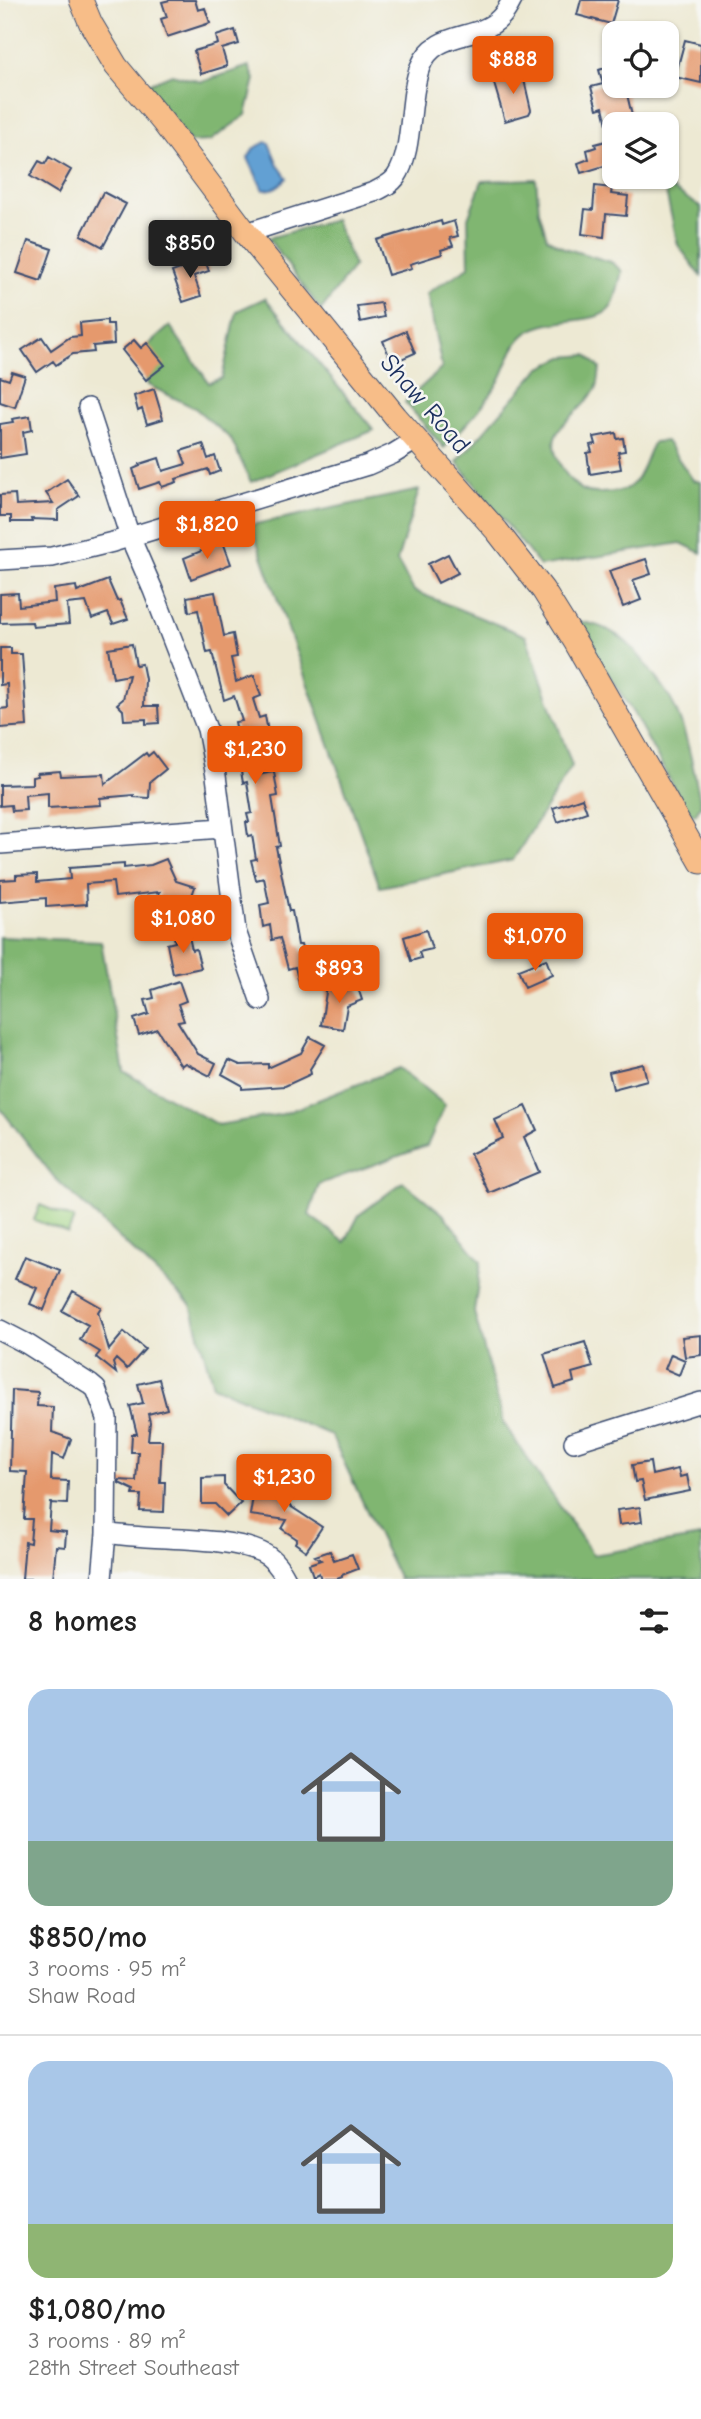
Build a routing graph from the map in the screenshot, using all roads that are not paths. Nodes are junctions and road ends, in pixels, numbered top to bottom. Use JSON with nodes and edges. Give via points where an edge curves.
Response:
{"nodes":[{"id":1,"x":81,"y":0,"type":"edge"},
{"id":2,"x":512,"y":0,"type":"edge"},
{"id":3,"x":246,"y":233,"type":"junction"},
{"id":4,"x":88,"y":408,"type":"dead end"},
{"id":5,"x":416,"y":440,"type":"junction"},
{"id":6,"x":130,"y":537,"type":"junction"},
{"id":7,"x":0,"y":560,"type":"edge"},
{"id":8,"x":222,"y":828,"type":"junction"},
{"id":9,"x":0,"y":844,"type":"edge"},
{"id":10,"x":701,"y":862,"type":"edge"},
{"id":11,"x":260,"y":1000,"type":"dead end"},
{"id":12,"x":0,"y":1330,"type":"edge"},
{"id":13,"x":701,"y":1402,"type":"edge"},
{"id":14,"x":573,"y":1443,"type":"dead end"},
{"id":15,"x":106,"y":1533,"type":"junction"},
{"id":16,"x":102,"y":1579,"type":"edge"},
{"id":17,"x":286,"y":1579,"type":"edge"}],
"edges":[{"from":1,"to":3,"type":"main road","name":"Shaw Road","via":[[116,66]]},
{"from":2,"to":3,"type":"street","via":[[499,20],[442,41],[428,53],[420,66],[402,166],[387,186]]},
{"from":3,"to":5,"type":"main road","name":"Shaw Road"},
{"from":4,"to":6,"type":"street"},
{"from":5,"to":6,"type":"street","via":[[368,465]]},
{"from":5,"to":10,"type":"main road","name":"Shaw Road","via":[[542,590]]},
{"from":6,"to":7,"type":"street","via":[[52,557]]},
{"from":6,"to":8,"type":"street","via":[[207,729]]},
{"from":8,"to":9,"type":"street"},
{"from":8,"to":11,"type":"street","via":[[236,931]]},
{"from":12,"to":15,"type":"street","via":[[96,1389],[107,1418]]},
{"from":13,"to":14,"type":"street"},
{"from":15,"to":16,"type":"street"},
{"from":15,"to":17,"type":"street","via":[[243,1546],[268,1556]]}]}
